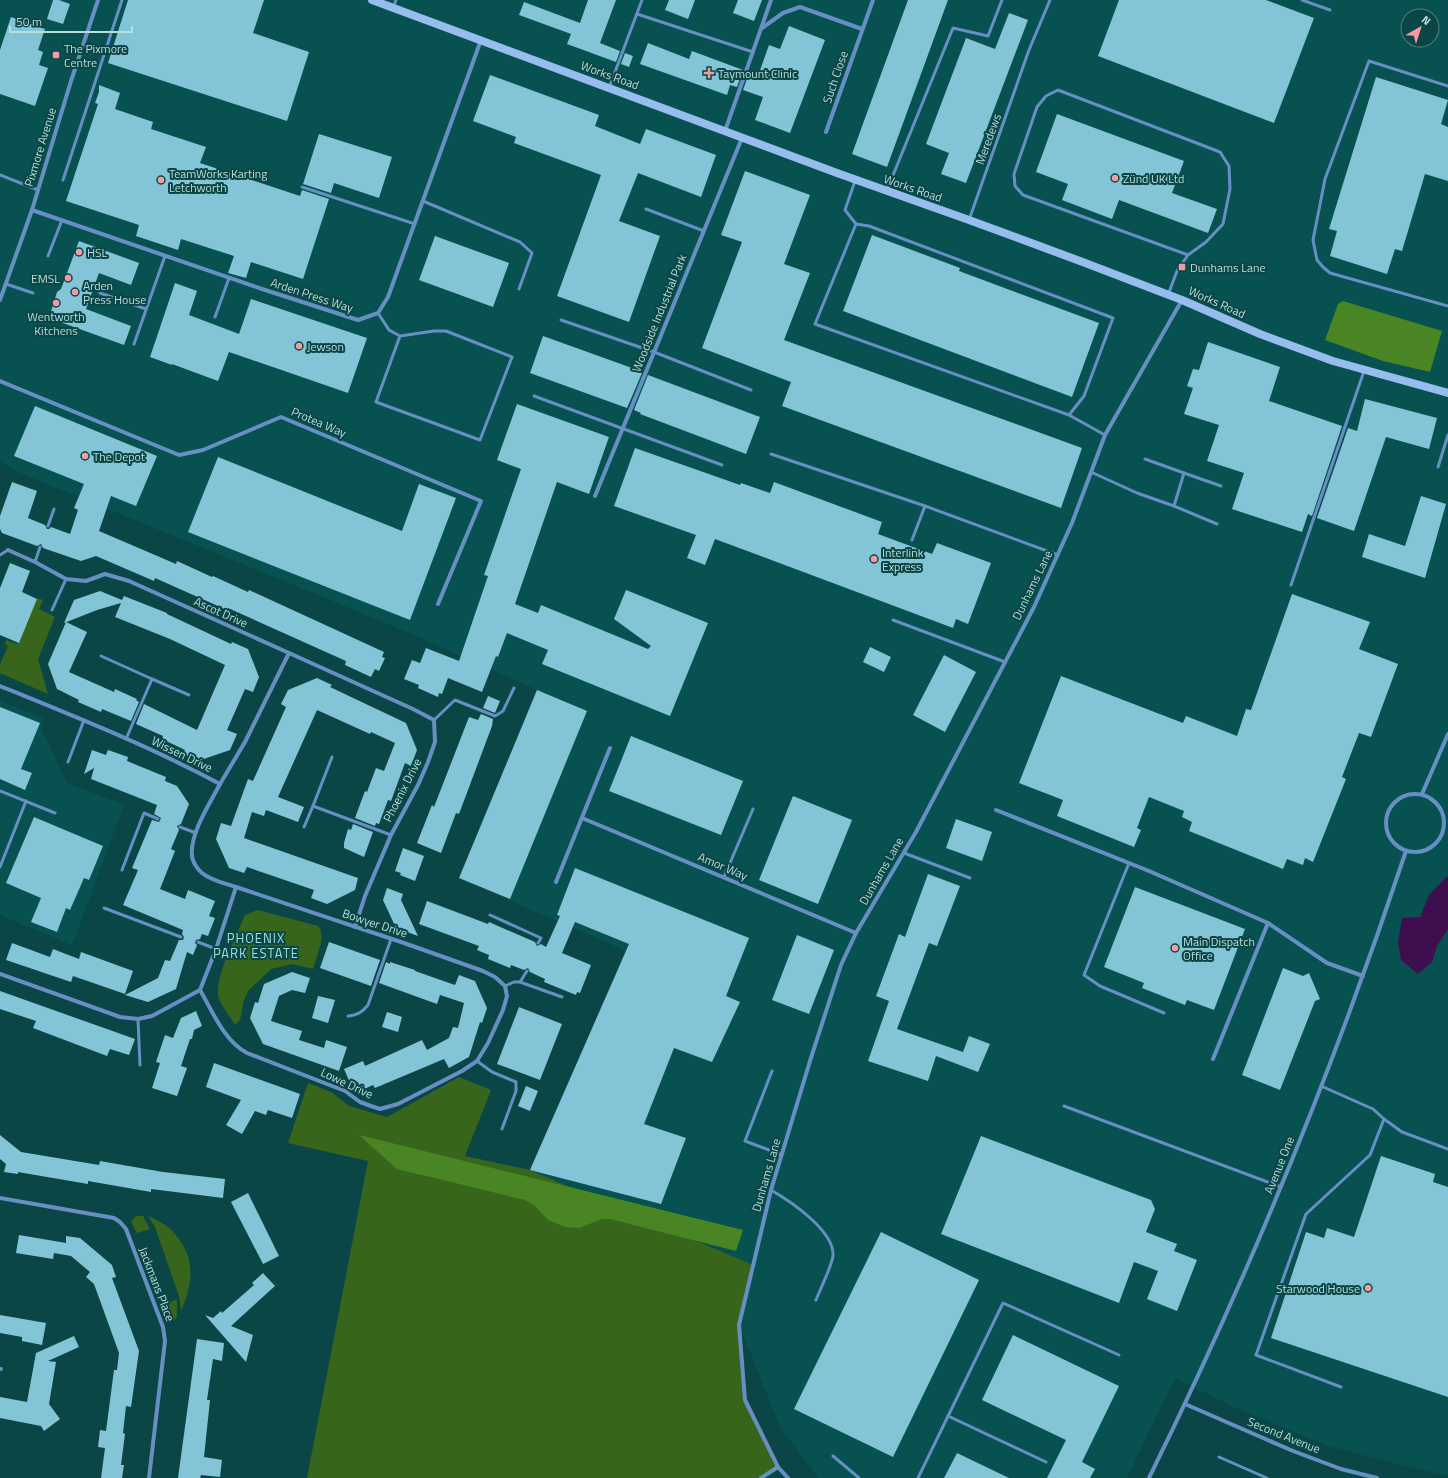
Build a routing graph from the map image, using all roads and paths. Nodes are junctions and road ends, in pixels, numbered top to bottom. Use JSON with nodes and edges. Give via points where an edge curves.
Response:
{"nodes":[{"id":1,"x":98,"y":0,"type":"edge"},
{"id":2,"x":122,"y":0,"type":"edge"},
{"id":3,"x":372,"y":0,"type":"edge"},
{"id":4,"x":642,"y":0,"type":"edge"},
{"id":5,"x":771,"y":0,"type":"edge"},
{"id":6,"x":873,"y":0,"type":"edge"},
{"id":7,"x":1002,"y":0,"type":"edge"},
{"id":8,"x":1050,"y":0,"type":"edge"},
{"id":9,"x":1302,"y":0,"type":"edge"},
{"id":10,"x":394,"y":4,"type":"edge"},
{"id":11,"x":1330,"y":10,"type":"dead end"},
{"id":12,"x":637,"y":14,"type":"junction"},
{"id":13,"x":762,"y":28,"type":"junction"},
{"id":14,"x":862,"y":29,"type":"junction"},
{"id":15,"x":481,"y":40,"type":"junction"},
{"id":16,"x":753,"y":52,"type":"junction"},
{"id":17,"x":1448,"y":86,"type":"edge"},
{"id":18,"x":609,"y":88,"type":"junction"},
{"id":19,"x":725,"y":131,"type":"junction"},
{"id":20,"x":826,"y":132,"type":"dead end"},
{"id":21,"x":742,"y":137,"type":"junction"},
{"id":22,"x":0,"y":175,"type":"edge"},
{"id":23,"x":63,"y":180,"type":"dead end"},
{"id":24,"x":856,"y":180,"type":"junction"},
{"id":25,"x":302,"y":187,"type":"dead end"},
{"id":26,"x":38,"y":190,"type":"junction"},
{"id":27,"x":887,"y":191,"type":"junction"},
{"id":28,"x":423,"y":201,"type":"junction"},
{"id":29,"x":646,"y":209,"type":"dead end"},
{"id":30,"x":32,"y":210,"type":"junction"},
{"id":31,"x":62,"y":220,"type":"junction"},
{"id":32,"x":969,"y":220,"type":"junction"},
{"id":33,"x":415,"y":224,"type":"junction"},
{"id":34,"x":856,"y":224,"type":"junction"},
{"id":35,"x":704,"y":231,"type":"junction"},
{"id":36,"x":1188,"y":255,"type":"junction"},
{"id":37,"x":48,"y":256,"type":"dead end"},
{"id":38,"x":165,"y":256,"type":"junction"},
{"id":39,"x":229,"y":278,"type":"junction"},
{"id":40,"x":6,"y":284,"type":"junction"},
{"id":41,"x":519,"y":289,"type":"dead end"},
{"id":42,"x":33,"y":293,"type":"dead end"},
{"id":43,"x":100,"y":293,"type":"dead end"},
{"id":44,"x":1168,"y":295,"type":"junction"},
{"id":45,"x":0,"y":300,"type":"edge"},
{"id":46,"x":1182,"y":300,"type":"junction"},
{"id":47,"x":1448,"y":306,"type":"edge"},
{"id":48,"x":146,"y":310,"type":"junction"},
{"id":49,"x":378,"y":313,"type":"junction"},
{"id":50,"x":215,"y":317,"type":"dead end"},
{"id":51,"x":561,"y":320,"type":"dead end"},
{"id":52,"x":400,"y":336,"type":"junction"},
{"id":53,"x":134,"y":344,"type":"dead end"},
{"id":54,"x":654,"y":352,"type":"junction"},
{"id":55,"x":1364,"y":370,"type":"junction"},
{"id":56,"x":0,"y":381,"type":"edge"},
{"id":57,"x":751,"y":390,"type":"dead end"},
{"id":58,"x":1448,"y":393,"type":"edge"},
{"id":59,"x":534,"y":396,"type":"dead end"},
{"id":60,"x":1069,"y":415,"type":"junction"},
{"id":61,"x":623,"y":428,"type":"junction"},
{"id":62,"x":1105,"y":435,"type":"junction"},
{"id":63,"x":1448,"y":435,"type":"edge"},
{"id":64,"x":771,"y":454,"type":"dead end"},
{"id":65,"x":1145,"y":458,"type":"dead end"},
{"id":66,"x":722,"y":465,"type":"dead end"},
{"id":67,"x":1438,"y":467,"type":"dead end"},
{"id":68,"x":1091,"y":472,"type":"junction"},
{"id":69,"x":1184,"y":473,"type":"junction"},
{"id":70,"x":1222,"y":486,"type":"dead end"},
{"id":71,"x":595,"y":496,"type":"dead end"},
{"id":72,"x":925,"y":506,"type":"junction"},
{"id":73,"x":1174,"y":506,"type":"junction"},
{"id":74,"x":54,"y":509,"type":"dead end"},
{"id":75,"x":1217,"y":524,"type":"dead end"},
{"id":76,"x":48,"y":526,"type":"dead end"},
{"id":77,"x":912,"y":540,"type":"dead end"},
{"id":78,"x":40,"y":547,"type":"dead end"},
{"id":79,"x":8,"y":550,"type":"joint"},
{"id":80,"x":0,"y":555,"type":"edge"},
{"id":81,"x":1058,"y":555,"type":"junction"},
{"id":82,"x":35,"y":562,"type":"junction"},
{"id":83,"x":66,"y":579,"type":"junction"},
{"id":84,"x":1291,"y":585,"type":"dead end"},
{"id":85,"x":438,"y":604,"type":"dead end"},
{"id":86,"x":52,"y":610,"type":"dead end"},
{"id":87,"x":893,"y":620,"type":"dead end"},
{"id":88,"x":289,"y":653,"type":"junction"},
{"id":89,"x":101,"y":656,"type":"dead end"},
{"id":90,"x":1004,"y":662,"type":"junction"},
{"id":91,"x":152,"y":679,"type":"junction"},
{"id":92,"x":0,"y":686,"type":"edge"},
{"id":93,"x":514,"y":688,"type":"dead end"},
{"id":94,"x":189,"y":695,"type":"dead end"},
{"id":95,"x":84,"y":720,"type":"junction"},
{"id":96,"x":434,"y":720,"type":"junction"},
{"id":97,"x":1448,"y":734,"type":"edge"},
{"id":98,"x":126,"y":739,"type":"junction"},
{"id":99,"x":610,"y":748,"type":"dead end"},
{"id":100,"x":332,"y":757,"type":"dead end"},
{"id":101,"x":68,"y":762,"type":"dead end"},
{"id":102,"x":220,"y":784,"type":"junction"},
{"id":103,"x":0,"y":791,"type":"edge"},
{"id":104,"x":1422,"y":794,"type":"junction"},
{"id":105,"x":26,"y":801,"type":"junction"},
{"id":106,"x":313,"y":806,"type":"junction"},
{"id":107,"x":754,"y":809,"type":"dead end"},
{"id":108,"x":996,"y":810,"type":"dead end"},
{"id":109,"x":55,"y":813,"type":"dead end"},
{"id":110,"x":158,"y":818,"type":"dead end"},
{"id":111,"x":582,"y":818,"type":"junction"},
{"id":112,"x":180,"y":827,"type":"dead end"},
{"id":113,"x":304,"y":827,"type":"dead end"},
{"id":114,"x":1446,"y":831,"type":"edge"},
{"id":115,"x":196,"y":834,"type":"junction"},
{"id":116,"x":391,"y":835,"type":"junction"},
{"id":117,"x":1406,"y":851,"type":"junction"},
{"id":118,"x":904,"y":853,"type":"junction"},
{"id":119,"x":1129,"y":863,"type":"junction"},
{"id":120,"x":0,"y":867,"type":"edge"},
{"id":121,"x":122,"y":870,"type":"dead end"},
{"id":122,"x":724,"y":877,"type":"junction"},
{"id":123,"x":970,"y":878,"type":"dead end"},
{"id":124,"x":556,"y":882,"type":"dead end"},
{"id":125,"x":236,"y":887,"type":"junction"},
{"id":126,"x":104,"y":908,"type":"dead end"},
{"id":127,"x":490,"y":915,"type":"dead end"},
{"id":128,"x":1268,"y":923,"type":"junction"},
{"id":129,"x":355,"y":927,"type":"junction"},
{"id":130,"x":856,"y":933,"type":"junction"},
{"id":131,"x":180,"y":937,"type":"dead end"},
{"id":132,"x":391,"y":939,"type":"junction"},
{"id":133,"x":198,"y":942,"type":"dead end"},
{"id":134,"x":538,"y":943,"type":"dead end"},
{"id":135,"x":216,"y":949,"type":"junction"},
{"id":136,"x":527,"y":971,"type":"dead end"},
{"id":137,"x":0,"y":974,"type":"edge"},
{"id":138,"x":1363,"y":976,"type":"junction"},
{"id":139,"x":520,"y":982,"type":"junction"},
{"id":140,"x":505,"y":986,"type":"junction"},
{"id":141,"x":200,"y":990,"type":"junction"},
{"id":142,"x":562,"y":997,"type":"dead end"},
{"id":143,"x":1164,"y":1013,"type":"dead end"},
{"id":144,"x":348,"y":1016,"type":"dead end"},
{"id":145,"x":138,"y":1019,"type":"junction"},
{"id":146,"x":1213,"y":1059,"type":"dead end"},
{"id":147,"x":477,"y":1061,"type":"junction"},
{"id":148,"x":140,"y":1065,"type":"dead end"},
{"id":149,"x":772,"y":1071,"type":"dead end"},
{"id":150,"x":1321,"y":1086,"type":"junction"},
{"id":151,"x":1064,"y":1106,"type":"dead end"},
{"id":152,"x":1384,"y":1120,"type":"junction"},
{"id":153,"x":502,"y":1128,"type":"dead end"},
{"id":154,"x":1448,"y":1149,"type":"edge"},
{"id":155,"x":782,"y":1155,"type":"junction"},
{"id":156,"x":1281,"y":1187,"type":"junction"},
{"id":157,"x":771,"y":1190,"type":"junction"},
{"id":158,"x":0,"y":1198,"type":"edge"},
{"id":159,"x":816,"y":1300,"type":"dead end"},
{"id":160,"x":1119,"y":1355,"type":"dead end"},
{"id":161,"x":1341,"y":1387,"type":"dead end"},
{"id":162,"x":1185,"y":1404,"type":"junction"},
{"id":163,"x":948,"y":1416,"type":"junction"},
{"id":164,"x":833,"y":1456,"type":"dead end"},
{"id":165,"x":1219,"y":1457,"type":"dead end"},
{"id":166,"x":1046,"y":1462,"type":"dead end"},
{"id":167,"x":778,"y":1467,"type":"junction"},
{"id":168,"x":148,"y":1478,"type":"edge"},
{"id":169,"x":761,"y":1478,"type":"edge"},
{"id":170,"x":788,"y":1478,"type":"edge"},
{"id":171,"x":859,"y":1478,"type":"edge"},
{"id":172,"x":918,"y":1478,"type":"edge"},
{"id":173,"x":1149,"y":1478,"type":"edge"},
{"id":174,"x":1267,"y":1478,"type":"edge"},
{"id":175,"x":1377,"y":1478,"type":"edge"}],
"edges":[{"from":1,"to":26,"type":"street","name":"Pixmore Avenue","via":[[70,82]]},
{"from":2,"to":23,"type":"lane"},
{"from":3,"to":10,"type":"street","name":"Works Road"},
{"from":4,"to":12,"type":"lane"},
{"from":5,"to":13,"type":"street"},
{"from":6,"to":14,"type":"street","name":"Such Close"},
{"from":7,"to":27,"type":"lane","via":[[988,36],[953,28]]},
{"from":8,"to":32,"type":"lane","name":"Meredews","via":[[1029,50]]},
{"from":9,"to":11,"type":"lane"},
{"from":10,"to":15,"type":"street","name":"Works Road"},
{"from":12,"to":16,"type":"lane"},
{"from":12,"to":18,"type":"lane"},
{"from":13,"to":14,"type":"street","via":[[783,13],[800,7]]},
{"from":13,"to":16,"type":"street"},
{"from":14,"to":20,"type":"street","name":"Such Close"},
{"from":15,"to":18,"type":"street","name":"Works Road"},
{"from":15,"to":28,"type":"street"},
{"from":16,"to":19,"type":"street"},
{"from":17,"to":47,"type":"lane","via":[[1369,61],[1325,179],[1313,240],[1317,260],[1330,273]]},
{"from":18,"to":19,"type":"street","name":"Works Road"},
{"from":19,"to":21,"type":"street","name":"Works Road"},
{"from":21,"to":24,"type":"street","name":"Works Road"},
{"from":21,"to":35,"type":"street","name":"Woodside Industrial Park"},
{"from":22,"to":26,"type":"lane"},
{"from":24,"to":27,"type":"street","name":"Works Road"},
{"from":24,"to":34,"type":"lane","via":[[845,210]]},
{"from":25,"to":33,"type":"lane"},
{"from":26,"to":30,"type":"street","name":"Pixmore Avenue"},
{"from":27,"to":32,"type":"street","name":"Works Road"},
{"from":28,"to":33,"type":"street"},
{"from":28,"to":41,"type":"lane","via":[[520,242],[532,253]]},
{"from":29,"to":35,"type":"lane"},
{"from":30,"to":31,"type":"street","name":"Arden Press Way"},
{"from":30,"to":40,"type":"street","name":"Pixmore Avenue"},
{"from":31,"to":37,"type":"lane"},
{"from":31,"to":38,"type":"street","name":"Arden Press Way"},
{"from":32,"to":44,"type":"street","name":"Works Road"},
{"from":33,"to":49,"type":"street","via":[[388,298]]},
{"from":34,"to":60,"type":"lane","via":[[815,324]]},
{"from":34,"to":60,"type":"lane","via":[[869,226],[1113,318],[1084,396]]},
{"from":35,"to":54,"type":"street","name":"Woodside Industrial Park"},
{"from":36,"to":36,"type":"lane","via":[[1206,242],[1223,224],[1230,189],[1229,166],[1220,152],[1058,90],[1046,96],[1037,107],[1014,174],[1015,186],[1023,195]]},
{"from":36,"to":44,"type":"lane","via":[[1177,271]]},
{"from":38,"to":39,"type":"street","name":"Arden Press Way"},
{"from":38,"to":48,"type":"lane"},
{"from":39,"to":49,"type":"street","name":"Arden Press Way","via":[[358,320]]},
{"from":39,"to":50,"type":"lane"},
{"from":40,"to":42,"type":"lane"},
{"from":40,"to":45,"type":"street","name":"Pixmore Avenue"},
{"from":43,"to":48,"type":"lane"},
{"from":44,"to":46,"type":"street","name":"Works Road"},
{"from":46,"to":55,"type":"street","name":"Works Road","via":[[1260,334]]},
{"from":46,"to":62,"type":"street","name":"Dunhams Lane"},
{"from":48,"to":53,"type":"lane"},
{"from":49,"to":52,"type":"lane","via":[[389,330]]},
{"from":51,"to":54,"type":"lane"},
{"from":52,"to":52,"type":"lane","via":[[376,402],[480,440],[512,357],[446,331]]},
{"from":54,"to":57,"type":"lane"},
{"from":54,"to":61,"type":"street","name":"Woodside Industrial Park"},
{"from":55,"to":58,"type":"street","name":"Works Road"},
{"from":55,"to":84,"type":"lane"},
{"from":56,"to":85,"type":"street","name":"Protea Way","via":[[179,455],[203,450],[281,417],[481,501]]},
{"from":59,"to":61,"type":"lane"},
{"from":60,"to":62,"type":"lane"},
{"from":61,"to":66,"type":"lane"},
{"from":61,"to":71,"type":"street","name":"Woodside Industrial Park"},
{"from":62,"to":68,"type":"street","name":"Dunhams Lane"},
{"from":63,"to":67,"type":"lane"},
{"from":64,"to":72,"type":"lane"},
{"from":65,"to":69,"type":"lane"},
{"from":68,"to":73,"type":"lane"},
{"from":68,"to":81,"type":"street","name":"Dunhams Lane"},
{"from":69,"to":70,"type":"lane"},
{"from":69,"to":73,"type":"lane"},
{"from":72,"to":77,"type":"lane"},
{"from":72,"to":81,"type":"lane"},
{"from":73,"to":75,"type":"lane"},
{"from":74,"to":76,"type":"lane"},
{"from":78,"to":82,"type":"lane"},
{"from":79,"to":80,"type":"lane"},
{"from":79,"to":82,"type":"street","name":"Ascot Drive"},
{"from":81,"to":90,"type":"street","name":"Dunhams Lane","via":[[1034,607]]},
{"from":82,"to":83,"type":"street","name":"Ascot Drive"},
{"from":83,"to":86,"type":"lane"},
{"from":83,"to":88,"type":"street","name":"Ascot Drive","via":[[86,581],[105,574],[129,581]]},
{"from":87,"to":90,"type":"lane"},
{"from":88,"to":96,"type":"street"},
{"from":88,"to":102,"type":"street","via":[[245,742]]},
{"from":89,"to":91,"type":"lane"},
{"from":90,"to":118,"type":"street","name":"Dunhams Lane"},
{"from":91,"to":94,"type":"lane"},
{"from":91,"to":98,"type":"lane"},
{"from":92,"to":95,"type":"street","name":"Wissen Drive"},
{"from":93,"to":96,"type":"lane","via":[[502,712],[495,716],[455,700]]},
{"from":95,"to":98,"type":"street","name":"Wissen Drive"},
{"from":95,"to":101,"type":"lane"},
{"from":96,"to":116,"type":"street","name":"Phoenix Drive","via":[[435,742],[428,762]]},
{"from":97,"to":104,"type":"street"},
{"from":98,"to":102,"type":"street","name":"Wissen Drive"},
{"from":99,"to":111,"type":"street"},
{"from":100,"to":106,"type":"lane"},
{"from":102,"to":115,"type":"street","name":"Wissen Drive"},
{"from":103,"to":105,"type":"lane"},
{"from":104,"to":114,"type":"street","via":[[1432,799],[1440,808]]},
{"from":104,"to":117,"type":"street","via":[[1401,797],[1388,813],[1386,825],[1389,836],[1396,845]]},
{"from":105,"to":109,"type":"lane"},
{"from":105,"to":120,"type":"lane"},
{"from":106,"to":113,"type":"lane"},
{"from":106,"to":116,"type":"lane"},
{"from":107,"to":122,"type":"lane"},
{"from":108,"to":119,"type":"street"},
{"from":110,"to":121,"type":"lane","via":[[144,813]]},
{"from":111,"to":122,"type":"street","name":"Amor Way"},
{"from":111,"to":124,"type":"street"},
{"from":112,"to":115,"type":"lane"},
{"from":114,"to":117,"type":"street","via":[[1429,848],[1418,852]]},
{"from":115,"to":125,"type":"street","name":"Wissen Drive","via":[[192,855],[197,868],[216,881]]},
{"from":116,"to":129,"type":"street","name":"Phoenix Drive"},
{"from":117,"to":138,"type":"street","name":"Avenue One"},
{"from":118,"to":123,"type":"lane"},
{"from":118,"to":130,"type":"street","name":"Dunhams Lane"},
{"from":119,"to":128,"type":"street"},
{"from":119,"to":143,"type":"lane","via":[[1084,975],[1100,986]]},
{"from":122,"to":130,"type":"street","name":"Amor Way"},
{"from":125,"to":129,"type":"street","name":"Bowyer Drive"},
{"from":125,"to":135,"type":"street"},
{"from":126,"to":131,"type":"lane"},
{"from":127,"to":134,"type":"lane","via":[[541,938]]},
{"from":128,"to":138,"type":"street","via":[[1327,963]]},
{"from":128,"to":146,"type":"street"},
{"from":129,"to":132,"type":"street","name":"Bowyer Drive"},
{"from":130,"to":155,"type":"street","name":"Dunhams Lane","via":[[841,965]]},
{"from":132,"to":140,"type":"street","name":"Bowyer Drive","via":[[496,977]]},
{"from":132,"to":144,"type":"lane","via":[[368,1005],[357,1015]]},
{"from":133,"to":135,"type":"lane"},
{"from":135,"to":141,"type":"street"},
{"from":136,"to":139,"type":"lane"},
{"from":137,"to":145,"type":"street","via":[[120,1017]]},
{"from":138,"to":150,"type":"street","name":"Avenue One"},
{"from":139,"to":140,"type":"lane"},
{"from":139,"to":142,"type":"lane"},
{"from":140,"to":147,"type":"street","name":"Lowe Drive","via":[[507,996],[503,1010]]},
{"from":141,"to":145,"type":"street","via":[[152,1016]]},
{"from":141,"to":147,"type":"street","name":"Lowe Drive","via":[[237,1048],[345,1091],[360,1102],[380,1108],[398,1104]]},
{"from":145,"to":148,"type":"lane"},
{"from":147,"to":153,"type":"lane","via":[[492,1072],[516,1082],[516,1091]]},
{"from":149,"to":155,"type":"lane","via":[[745,1141]]},
{"from":150,"to":152,"type":"lane","via":[[1372,1109]]},
{"from":150,"to":156,"type":"street","name":"Avenue One"},
{"from":151,"to":156,"type":"lane"},
{"from":152,"to":154,"type":"lane","via":[[1402,1132]]},
{"from":152,"to":161,"type":"lane","via":[[1370,1155],[1306,1214],[1256,1355]]},
{"from":155,"to":157,"type":"street","name":"Dunhams Lane"},
{"from":156,"to":162,"type":"street","name":"Avenue One"},
{"from":157,"to":159,"type":"lane","via":[[810,1218],[824,1232],[832,1248],[833,1257]]},
{"from":157,"to":167,"type":"street","name":"Dunhams Lane","via":[[739,1325],[745,1400]]},
{"from":158,"to":168,"type":"street","name":"Jackmans Place","via":[[114,1218],[126,1229],[163,1327],[165,1342]]},
{"from":160,"to":163,"type":"lane","via":[[1003,1303]]},
{"from":162,"to":173,"type":"street","name":"Avenue One"},
{"from":162,"to":175,"type":"street","name":"Second Avenue","via":[[1293,1451],[1341,1469]]},
{"from":163,"to":166,"type":"lane"},
{"from":163,"to":172,"type":"lane"},
{"from":164,"to":171,"type":"lane"},
{"from":165,"to":174,"type":"lane"},
{"from":167,"to":169,"type":"street"},
{"from":167,"to":170,"type":"street","name":"Dunhams Lane"}]}
